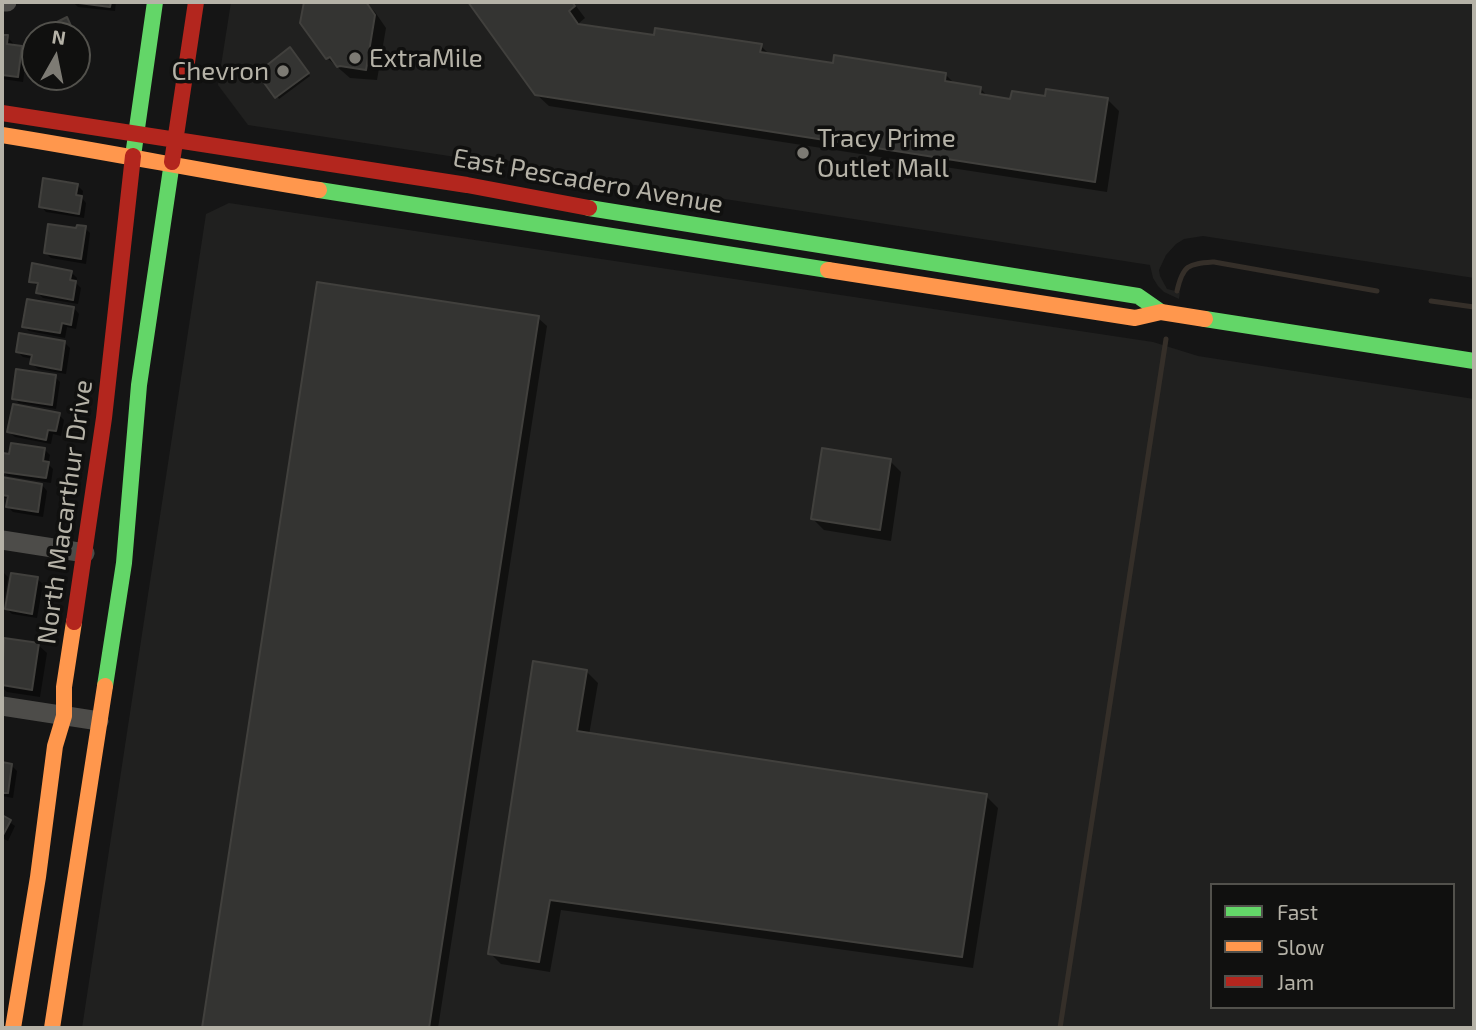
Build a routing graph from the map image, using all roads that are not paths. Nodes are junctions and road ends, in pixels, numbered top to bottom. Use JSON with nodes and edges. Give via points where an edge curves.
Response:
{"nodes":[{"id":1,"x":155,"y":2,"type":"edge"},
{"id":2,"x":196,"y":2,"type":"edge"},
{"id":3,"x":2,"y":113,"type":"edge"},
{"id":4,"x":136,"y":132,"type":"junction"},
{"id":5,"x":2,"y":135,"type":"edge"},
{"id":6,"x":176,"y":138,"type":"junction"},
{"id":7,"x":134,"y":158,"type":"junction"},
{"id":8,"x":171,"y":165,"type":"junction"},
{"id":9,"x":1161,"y":312,"type":"junction"},
{"id":10,"x":1474,"y":361,"type":"edge"},
{"id":11,"x":2,"y":540,"type":"edge"},
{"id":12,"x":85,"y":553,"type":"junction"},
{"id":13,"x":2,"y":705,"type":"edge"},
{"id":14,"x":64,"y":716,"type":"junction"},
{"id":15,"x":99,"y":721,"type":"junction"},
{"id":16,"x":13,"y":1028,"type":"edge"},
{"id":17,"x":52,"y":1028,"type":"edge"}],
"edges":[{"from":1,"to":4,"type":"street","name":"North Macarthur Drive"},
{"from":2,"to":6,"type":"street"},
{"from":3,"to":4,"type":"street","name":"East Pescadero Avenue"},
{"from":4,"to":6,"type":"street","name":"East Pescadero Avenue"},
{"from":4,"to":7,"type":"street","name":"North Macarthur Drive"},
{"from":5,"to":7,"type":"street","name":"East Pescadero Avenue"},
{"from":6,"to":8,"type":"street"},
{"from":6,"to":9,"type":"street","name":"East Pescadero Avenue","via":[[1138,296]]},
{"from":7,"to":8,"type":"street","name":"East Pescadero Avenue"},
{"from":7,"to":12,"type":"street","name":"North Macarthur Drive"},
{"from":8,"to":9,"type":"street","name":"East Pescadero Avenue","via":[[1135,318]]},
{"from":8,"to":15,"type":"street","via":[[139,385],[124,564]]},
{"from":9,"to":10,"type":"street","name":"East Pescadero Avenue"},
{"from":11,"to":12,"type":"street"},
{"from":12,"to":14,"type":"street","name":"North Macarthur Drive","via":[[64,687]]},
{"from":13,"to":14,"type":"street"},
{"from":14,"to":15,"type":"street"},
{"from":14,"to":16,"type":"street","name":"North Macarthur Drive","via":[[55,746]]},
{"from":15,"to":17,"type":"street"}]}
